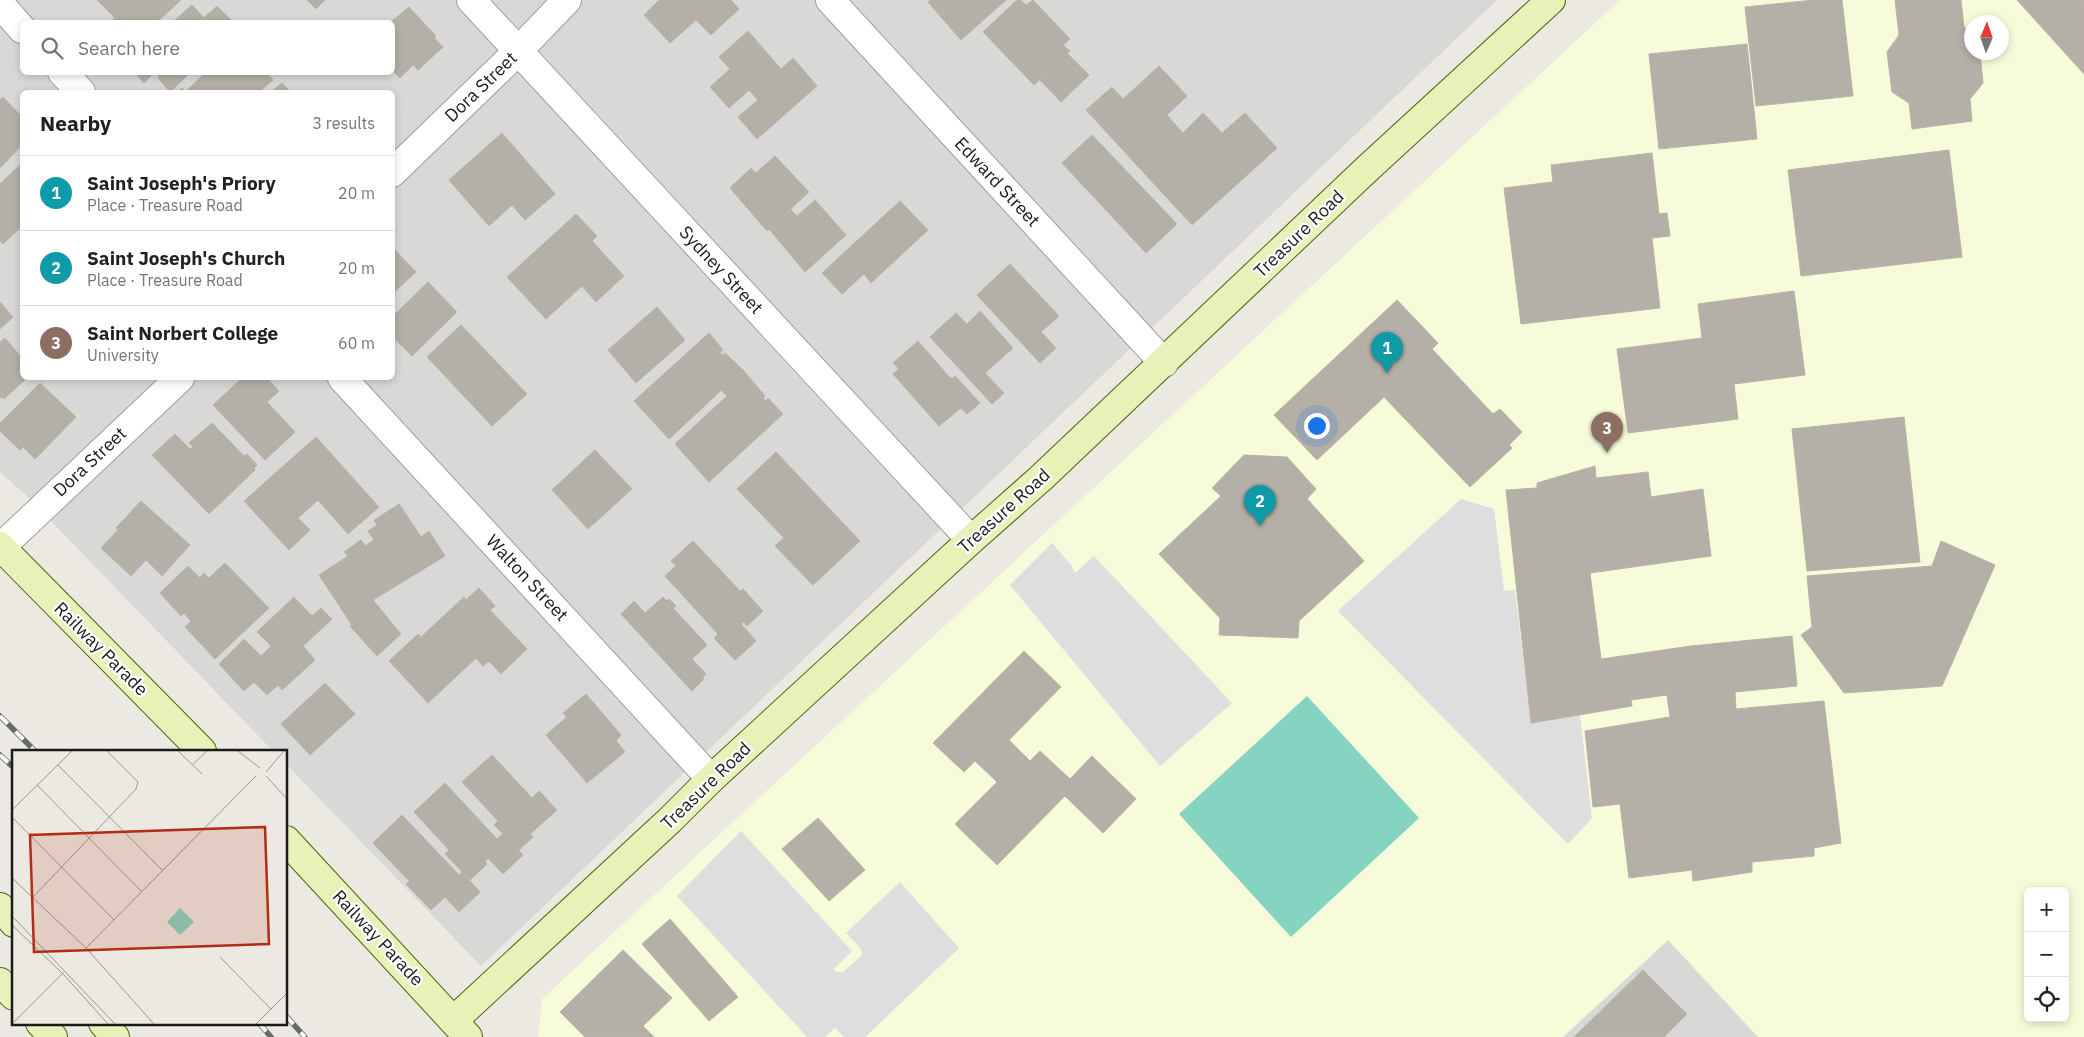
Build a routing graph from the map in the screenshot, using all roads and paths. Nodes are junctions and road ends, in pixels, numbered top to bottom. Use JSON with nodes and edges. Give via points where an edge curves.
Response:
{"nodes":[{"id":1,"x":471,"y":0,"type":"edge"},
{"id":2,"x":567,"y":0,"type":"edge"},
{"id":3,"x":830,"y":0,"type":"edge"},
{"id":4,"x":1551,"y":0,"type":"edge"},
{"id":5,"x":0,"y":4,"type":"edge"},
{"id":6,"x":20,"y":27,"type":"edge"},
{"id":7,"x":518,"y":51,"type":"junction"},
{"id":8,"x":65,"y":75,"type":"edge"},
{"id":9,"x":79,"y":90,"type":"edge"},
{"id":10,"x":395,"y":170,"type":"edge"},
{"id":11,"x":1164,"y":363,"type":"junction"},
{"id":12,"x":178,"y":380,"type":"edge"},
{"id":13,"x":344,"y":380,"type":"edge"},
{"id":14,"x":971,"y":540,"type":"junction"},
{"id":15,"x":0,"y":546,"type":"edge"},
{"id":16,"x":201,"y":750,"type":"edge"},
{"id":17,"x":711,"y":779,"type":"junction"},
{"id":18,"x":288,"y":842,"type":"edge"},
{"id":19,"x":0,"y":907,"type":"edge"},
{"id":20,"x":12,"y":921,"type":"edge"},
{"id":21,"x":0,"y":982,"type":"edge"},
{"id":22,"x":12,"y":994,"type":"edge"},
{"id":23,"x":41,"y":1024,"type":"edge"},
{"id":24,"x":104,"y":1024,"type":"edge"},
{"id":25,"x":461,"y":1028,"type":"edge"},
{"id":26,"x":53,"y":1037,"type":"edge"},
{"id":27,"x":115,"y":1037,"type":"edge"}],
"edges":[{"from":1,"to":7,"type":"street","name":"Sydney Street"},
{"from":2,"to":7,"type":"street","name":"Dora Street"},
{"from":3,"to":11,"type":"street","name":"Edward Street"},
{"from":4,"to":11,"type":"street","name":"Treasure Road"},
{"from":5,"to":6,"type":"street"},
{"from":7,"to":10,"type":"street","name":"Dora Street"},
{"from":7,"to":14,"type":"street","name":"Sydney Street"},
{"from":8,"to":9,"type":"street"},
{"from":11,"to":14,"type":"street","name":"Treasure Road"},
{"from":12,"to":15,"type":"street","name":"Dora Street"},
{"from":13,"to":17,"type":"street","name":"Walton Street"},
{"from":14,"to":17,"type":"street","name":"Treasure Road"},
{"from":15,"to":16,"type":"street","name":"Railway Parade"},
{"from":17,"to":25,"type":"street","name":"Treasure Road"},
{"from":18,"to":25,"type":"street","name":"Railway Parade"},
{"from":19,"to":20,"type":"street"},
{"from":21,"to":22,"type":"street"},
{"from":23,"to":26,"type":"street"},
{"from":24,"to":27,"type":"street"}]}
